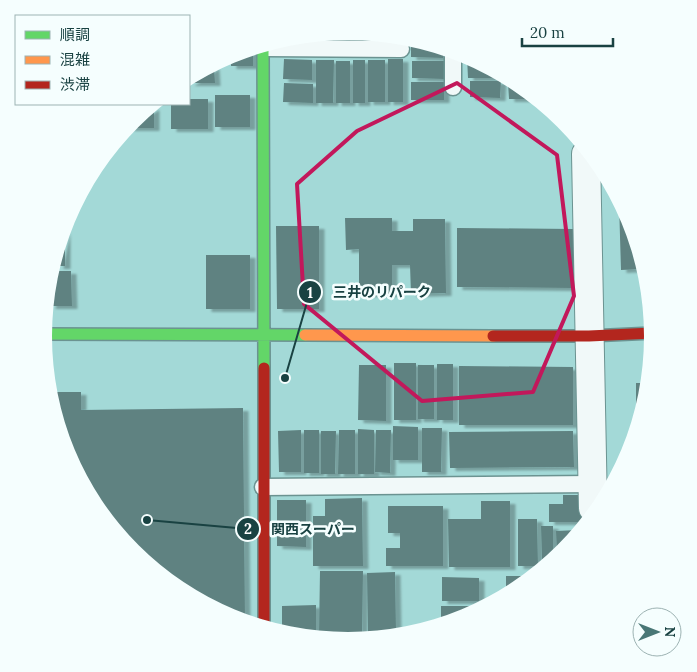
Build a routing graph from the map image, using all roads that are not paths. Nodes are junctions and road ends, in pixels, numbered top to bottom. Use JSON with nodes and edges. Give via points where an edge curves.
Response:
{"nodes":[{"id":1,"x":281,"y":48,"type":"edge"},
{"id":2,"x":402,"y":49,"type":"dead end"},
{"id":3,"x":264,"y":53,"type":"edge"},
{"id":4,"x":454,"y":60,"type":"edge"},
{"id":5,"x":453,"y":87,"type":"dead end"},
{"id":6,"x":586,"y":160,"type":"edge"},
{"id":7,"x":644,"y":333,"type":"edge"},
{"id":8,"x":52,"y":334,"type":"edge"},
{"id":9,"x":263,"y":335,"type":"junction"},
{"id":10,"x":589,"y":336,"type":"junction"},
{"id":11,"x":263,"y":487,"type":"junction"},
{"id":12,"x":593,"y":496,"type":"edge"},
{"id":13,"x":264,"y":619,"type":"edge"}],
"edges":[{"from":1,"to":2,"type":"lane"},
{"from":3,"to":9,"type":"street"},
{"from":4,"to":5,"type":"lane"},
{"from":6,"to":10,"type":"street"},
{"from":7,"to":10,"type":"street"},
{"from":8,"to":9,"type":"street"},
{"from":9,"to":10,"type":"street"},
{"from":9,"to":11,"type":"street"},
{"from":10,"to":12,"type":"street"},
{"from":11,"to":12,"type":"lane"},
{"from":11,"to":13,"type":"street"}]}
